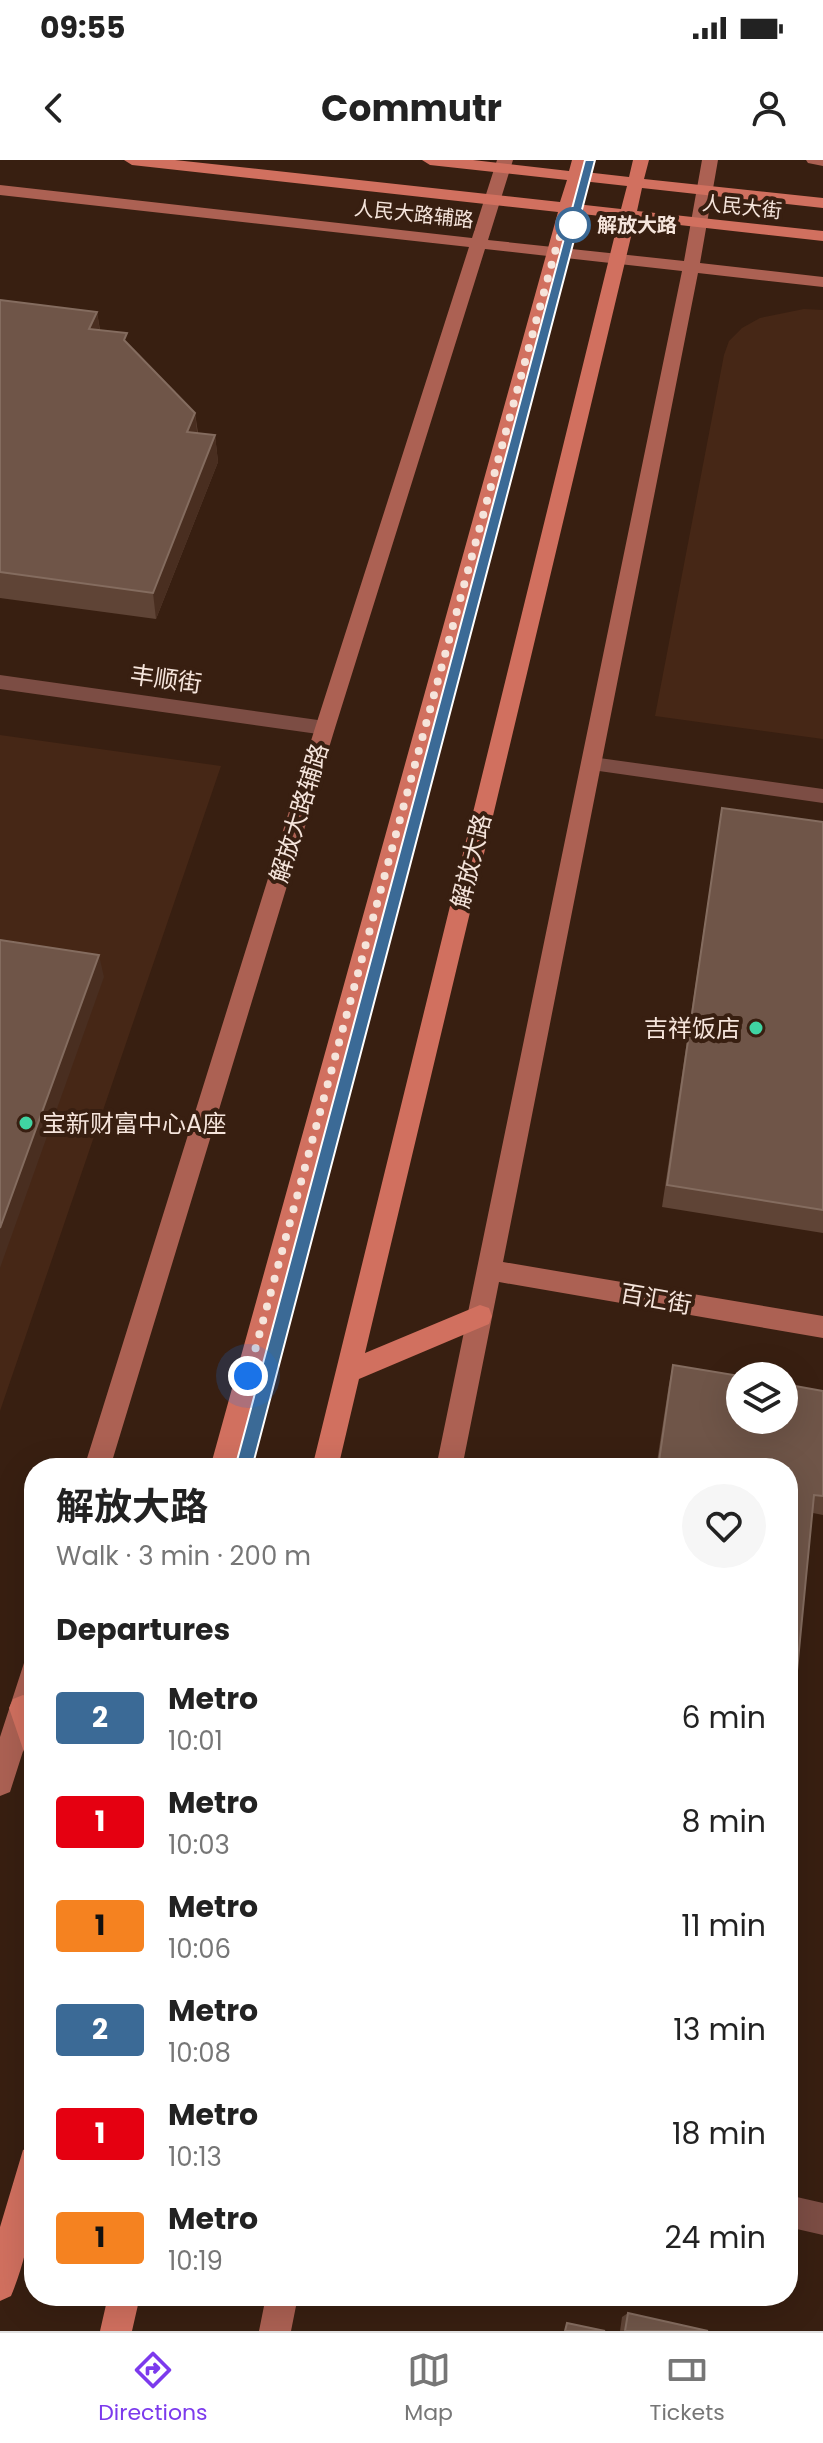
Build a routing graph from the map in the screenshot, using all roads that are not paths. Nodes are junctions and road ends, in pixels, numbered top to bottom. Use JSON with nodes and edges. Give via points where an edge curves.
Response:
{"nodes":[{"id":1,"x":132,"y":160,"type":"edge"},
{"id":2,"x":430,"y":160,"type":"edge"},
{"id":3,"x":641,"y":160,"type":"edge"},
{"id":4,"x":710,"y":160,"type":"edge"},
{"id":5,"x":814,"y":160,"type":"edge"},
{"id":6,"x":823,"y":161,"type":"edge"},
{"id":7,"x":504,"y":164,"type":"edge"},
{"id":8,"x":578,"y":168,"type":"edge"},
{"id":9,"x":635,"y":182,"type":"junction"},
{"id":10,"x":0,"y":190,"type":"edge"},
{"id":11,"x":705,"y":190,"type":"junction"},
{"id":12,"x":493,"y":200,"type":"junction"},
{"id":13,"x":823,"y":203,"type":"edge"},
{"id":14,"x":568,"y":208,"type":"junction"},
{"id":15,"x":628,"y":215,"type":"junction"},
{"id":16,"x":699,"y":223,"type":"junction"},
{"id":17,"x":823,"y":236,"type":"edge"},
{"id":18,"x":479,"y":243,"type":"junction"},
{"id":19,"x":555,"y":252,"type":"junction"},
{"id":20,"x":617,"y":259,"type":"junction"},
{"id":21,"x":691,"y":267,"type":"junction"},
{"id":22,"x":823,"y":282,"type":"edge"},
{"id":23,"x":0,"y":682,"type":"edge"},
{"id":24,"x":325,"y":728,"type":"junction"},
{"id":25,"x":592,"y":764,"type":"junction"},
{"id":26,"x":823,"y":796,"type":"edge"},
{"id":27,"x":489,"y":1270,"type":"junction"},
{"id":28,"x":480,"y":1316,"type":"junction"},
{"id":29,"x":823,"y":1327,"type":"edge"},
{"id":30,"x":348,"y":1372,"type":"junction"},
{"id":31,"x":100,"y":1458,"type":"edge"},
{"id":32,"x":226,"y":1458,"type":"edge"},
{"id":33,"x":327,"y":1458,"type":"edge"},
{"id":34,"x":451,"y":1458,"type":"edge"},
{"id":35,"x":24,"y":1705,"type":"edge"},
{"id":36,"x":23,"y":1708,"type":"junction"},
{"id":37,"x":24,"y":1711,"type":"edge"},
{"id":38,"x":0,"y":1782,"type":"edge"},
{"id":39,"x":24,"y":2197,"type":"edge"},
{"id":40,"x":798,"y":2213,"type":"edge"},
{"id":41,"x":823,"y":2219,"type":"edge"},
{"id":42,"x":0,"y":2285,"type":"edge"},
{"id":43,"x":122,"y":2306,"type":"edge"},
{"id":44,"x":280,"y":2306,"type":"edge"},
{"id":45,"x":116,"y":2331,"type":"edge"},
{"id":46,"x":275,"y":2331,"type":"edge"}],
"edges":[{"from":1,"to":12,"type":"main road","name":"人民大街"},
{"from":2,"to":7,"type":"main road","name":"人民大街"},
{"from":3,"to":9,"type":"main road","name":"解放大路"},
{"from":4,"to":11,"type":"street"},
{"from":5,"to":6,"type":"street"},
{"from":7,"to":8,"type":"main road","name":"人民大街"},
{"from":7,"to":12,"type":"street","name":"解放大路辅路"},
{"from":8,"to":9,"type":"main road","name":"人民大街"},
{"from":8,"to":14,"type":"main road"},
{"from":9,"to":11,"type":"main road","name":"人民大街"},
{"from":9,"to":15,"type":"main road","name":"解放大路"},
{"from":10,"to":18,"type":"street","name":"人民大路辅路"},
{"from":11,"to":13,"type":"main road","name":"人民大街"},
{"from":11,"to":16,"type":"street"},
{"from":12,"to":14,"type":"main road","name":"人民大街"},
{"from":12,"to":18,"type":"street","name":"解放大路辅路"},
{"from":14,"to":15,"type":"main road","name":"人民大街"},
{"from":14,"to":19,"type":"main road"},
{"from":15,"to":16,"type":"main road","name":"人民大街"},
{"from":15,"to":20,"type":"main road","name":"解放大路"},
{"from":16,"to":17,"type":"main road","name":"人民大街"},
{"from":16,"to":21,"type":"street"},
{"from":18,"to":19,"type":"street","name":"人民大路辅路"},
{"from":18,"to":24,"type":"street","name":"解放大路辅路"},
{"from":19,"to":20,"type":"street","name":"人民大路辅路"},
{"from":19,"to":32,"type":"main road"},
{"from":20,"to":21,"type":"street","name":"人民大路辅路"},
{"from":20,"to":30,"type":"main road","name":"解放大路"},
{"from":21,"to":22,"type":"street","name":"人民大路辅路"},
{"from":21,"to":25,"type":"street"},
{"from":23,"to":24,"type":"street","name":"丰顺街"},
{"from":24,"to":31,"type":"street","name":"解放大路辅路"},
{"from":25,"to":26,"type":"street"},
{"from":25,"to":27,"type":"street"},
{"from":27,"to":28,"type":"street"},
{"from":27,"to":29,"type":"street","name":"百汇街"},
{"from":28,"to":30,"type":"main road"},
{"from":28,"to":34,"type":"street"},
{"from":30,"to":33,"type":"main road","name":"解放大路"},
{"from":35,"to":36,"type":"street"},
{"from":36,"to":37,"type":"main road"},
{"from":36,"to":38,"type":"street"},
{"from":39,"to":42,"type":"main road"},
{"from":40,"to":41,"type":"street"},
{"from":43,"to":45,"type":"main road"},
{"from":44,"to":46,"type":"street"}]}
